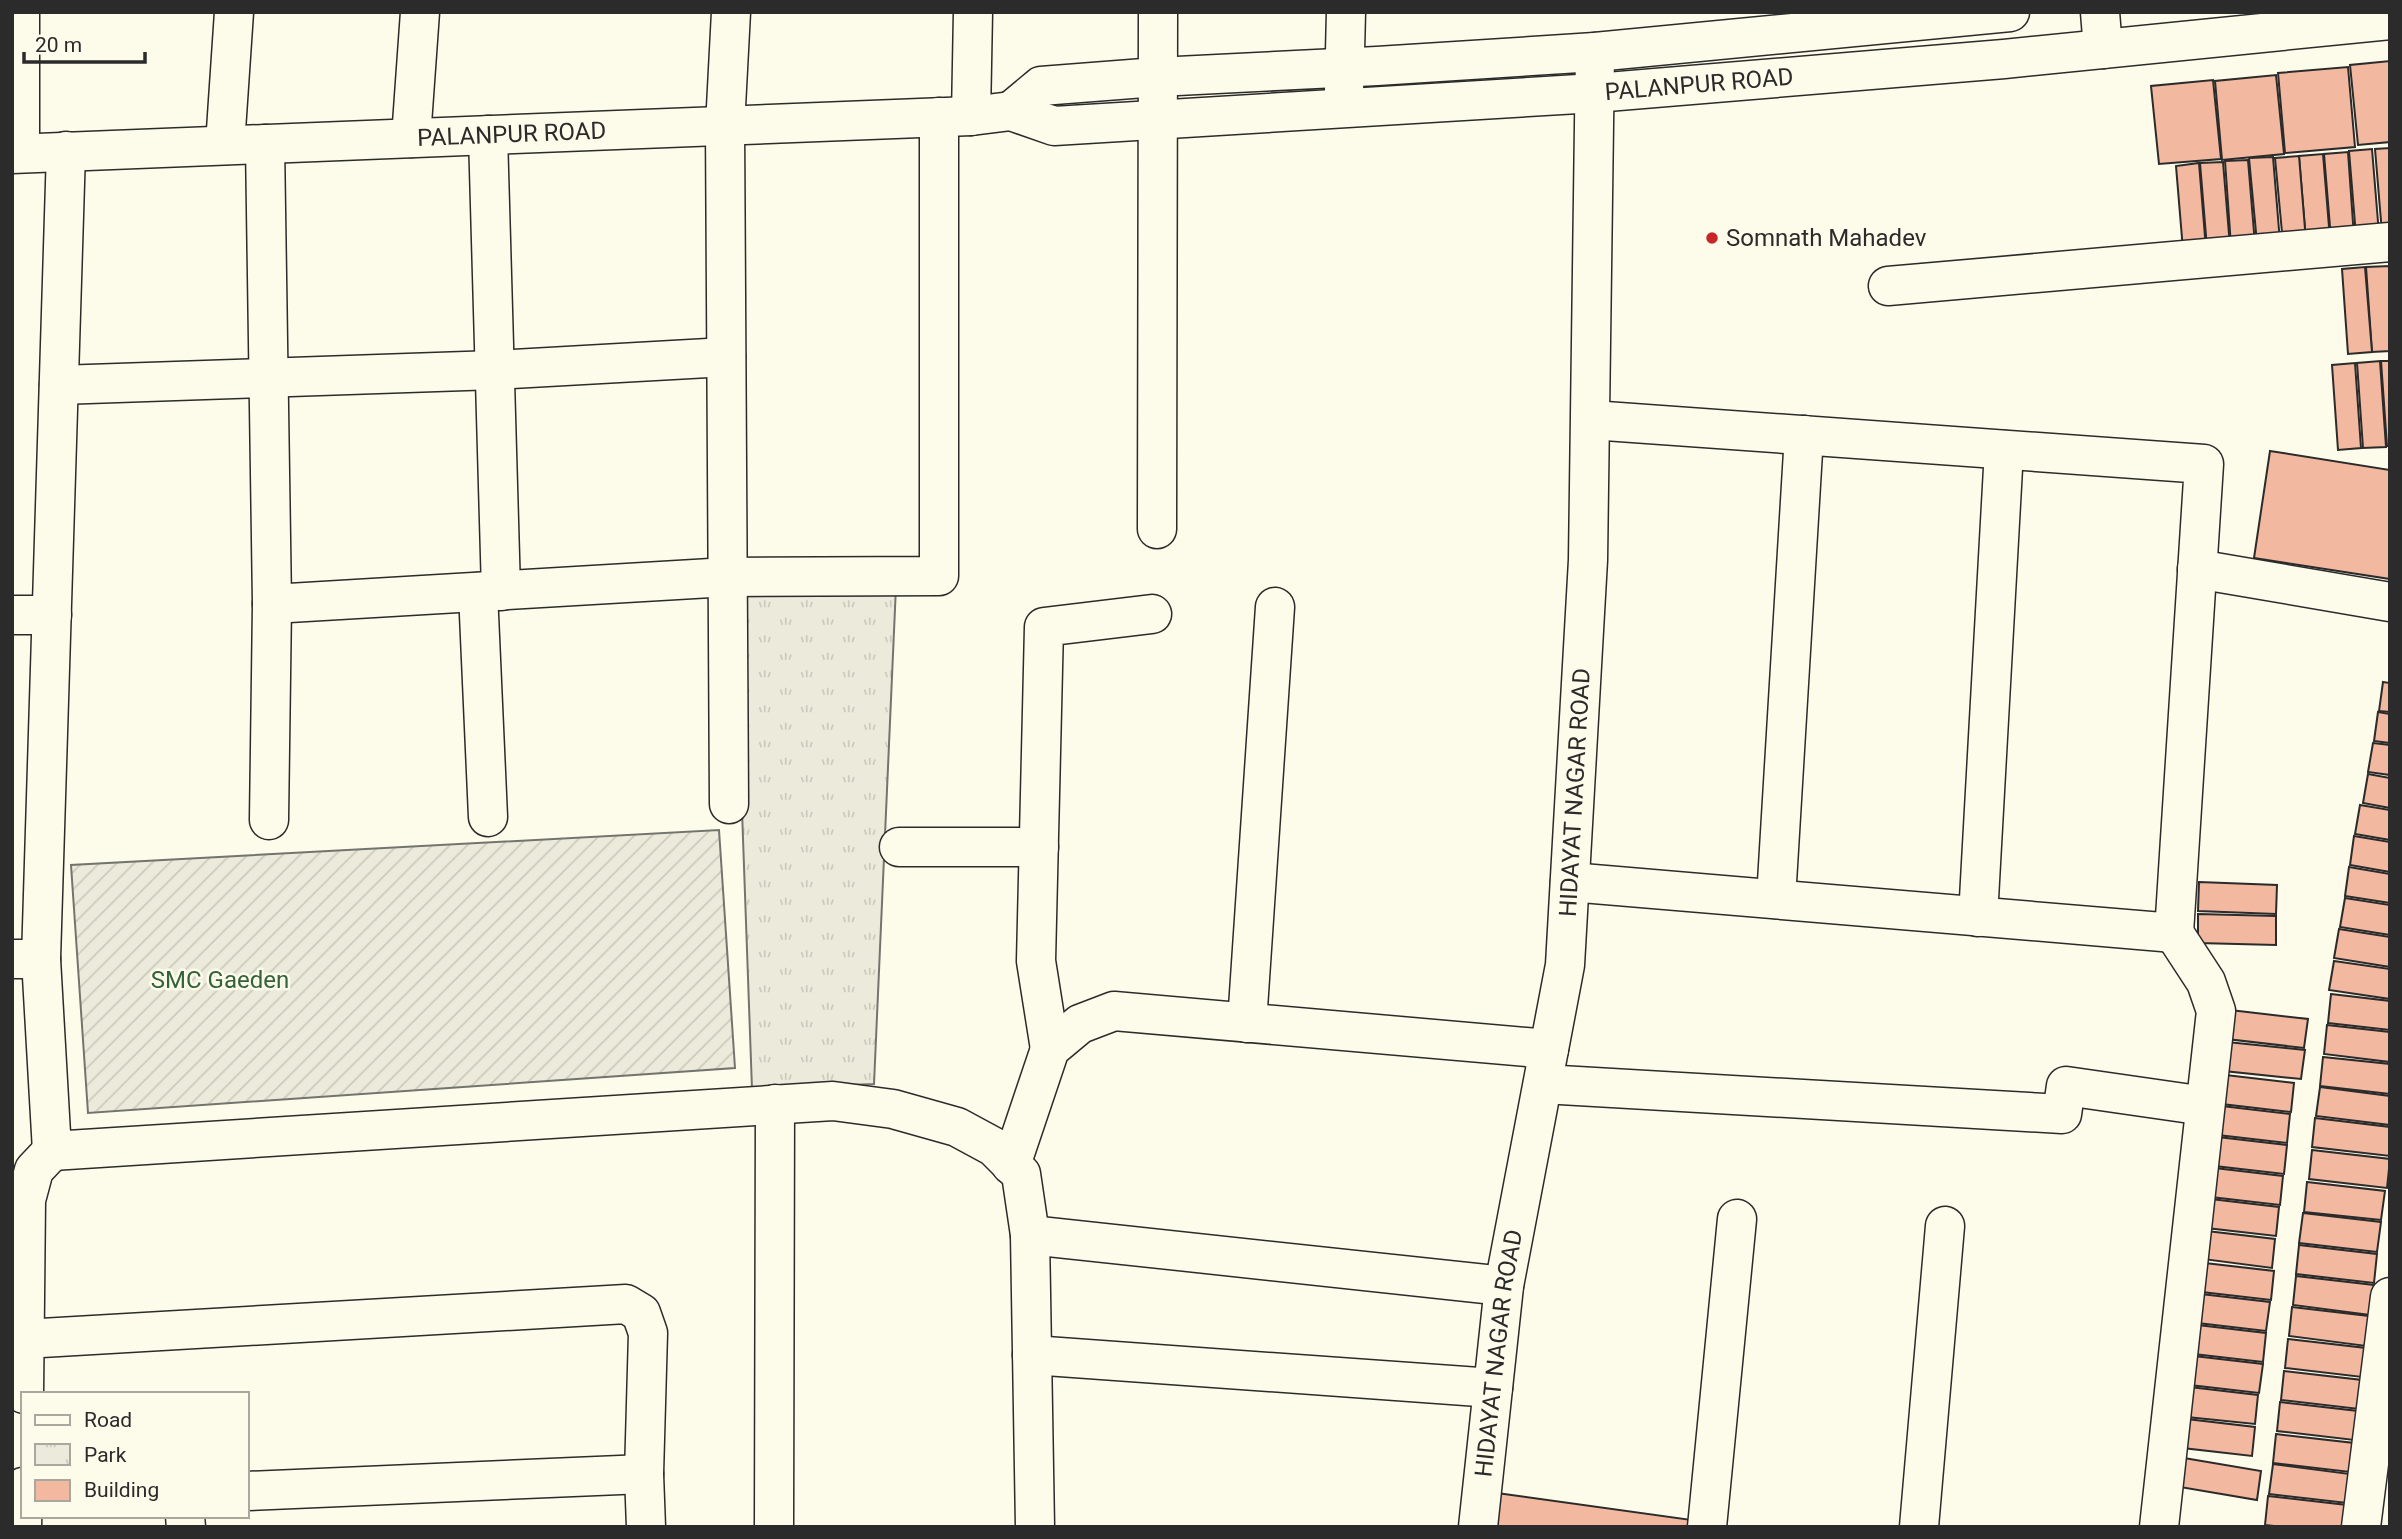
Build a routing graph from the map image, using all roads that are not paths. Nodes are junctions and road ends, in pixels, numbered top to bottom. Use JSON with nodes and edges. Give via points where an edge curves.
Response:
{"nodes":[{"id":1,"x":20,"y":12,"type":"edge"},
{"id":2,"x":234,"y":12,"type":"edge"},
{"id":3,"x":420,"y":12,"type":"edge"},
{"id":4,"x":731,"y":12,"type":"edge"},
{"id":5,"x":973,"y":12,"type":"edge"},
{"id":6,"x":1158,"y":12,"type":"edge"},
{"id":7,"x":1346,"y":12,"type":"edge"},
{"id":8,"x":2010,"y":12,"type":"edge"},
{"id":9,"x":1945,"y":16,"type":"edge"},
{"id":10,"x":2390,"y":20,"type":"edge"},
{"id":11,"x":1758,"y":25,"type":"edge"},
{"id":12,"x":2101,"y":31,"type":"edge"},
{"id":13,"x":1595,"y":52,"type":"junction"},
{"id":14,"x":1947,"y":63,"type":"junction"},
{"id":15,"x":1345,"y":67,"type":"junction"},
{"id":16,"x":1157,"y":77,"type":"junction"},
{"id":17,"x":1759,"y":79,"type":"junction"},
{"id":18,"x":1595,"y":93,"type":"junction"},
{"id":19,"x":1344,"y":107,"type":"junction"},
{"id":20,"x":1011,"y":111,"type":"junction"},
{"id":21,"x":955,"y":116,"type":"junction"},
{"id":22,"x":1158,"y":119,"type":"junction"},
{"id":23,"x":725,"y":125,"type":"junction"},
{"id":24,"x":488,"y":135,"type":"junction"},
{"id":25,"x":411,"y":138,"type":"junction"},
{"id":26,"x":265,"y":144,"type":"junction"},
{"id":27,"x":225,"y":145,"type":"junction"},
{"id":28,"x":66,"y":151,"type":"junction"},
{"id":29,"x":16,"y":154,"type":"edge"},
{"id":30,"x":2390,"y":242,"type":"edge"},
{"id":31,"x":1888,"y":286,"type":"dead end"},
{"id":32,"x":726,"y":357,"type":"junction"},
{"id":33,"x":495,"y":370,"type":"junction"},
{"id":34,"x":269,"y":378,"type":"junction"},
{"id":35,"x":59,"y":385,"type":"junction"},
{"id":36,"x":1591,"y":420,"type":"junction"},
{"id":37,"x":1804,"y":435,"type":"junction"},
{"id":38,"x":2004,"y":450,"type":"junction"},
{"id":39,"x":1157,"y":529,"type":"dead end"},
{"id":40,"x":2197,"y":569,"type":"junction"},
{"id":41,"x":728,"y":577,"type":"junction"},
{"id":42,"x":490,"y":592,"type":"junction"},
{"id":43,"x":2390,"y":601,"type":"edge"},
{"id":44,"x":272,"y":604,"type":"junction"},
{"id":45,"x":1275,"y":607,"type":"dead end"},
{"id":46,"x":1152,"y":614,"type":"dead end"},
{"id":47,"x":12,"y":615,"type":"edge"},
{"id":48,"x":52,"y":615,"type":"junction"},
{"id":49,"x":729,"y":804,"type":"dead end"},
{"id":50,"x":488,"y":817,"type":"dead end"},
{"id":51,"x":269,"y":820,"type":"dead end"},
{"id":52,"x":1039,"y":846,"type":"junction"},
{"id":53,"x":899,"y":847,"type":"dead end"},
{"id":54,"x":1570,"y":882,"type":"junction"},
{"id":55,"x":1776,"y":899,"type":"junction"},
{"id":56,"x":1978,"y":917,"type":"junction"},
{"id":57,"x":2175,"y":933,"type":"junction"},
{"id":58,"x":27,"y":958,"type":"edge"},
{"id":59,"x":1247,"y":1023,"type":"junction"},
{"id":60,"x":1050,"y":1049,"type":"junction"},
{"id":61,"x":1546,"y":1067,"type":"junction"},
{"id":62,"x":775,"y":1104,"type":"junction"},
{"id":63,"x":2205,"y":1106,"type":"junction"},
{"id":64,"x":52,"y":1151,"type":"junction"},
{"id":65,"x":1011,"y":1165,"type":"junction"},
{"id":66,"x":1737,"y":1219,"type":"dead end"},
{"id":67,"x":1945,"y":1226,"type":"dead end"},
{"id":68,"x":1030,"y":1235,"type":"junction"},
{"id":69,"x":1504,"y":1286,"type":"junction"},
{"id":70,"x":2390,"y":1297,"type":"edge"},
{"id":71,"x":24,"y":1339,"type":"junction"},
{"id":72,"x":1032,"y":1355,"type":"junction"},
{"id":73,"x":1493,"y":1388,"type":"junction"},
{"id":74,"x":24,"y":1392,"type":"edge"},
{"id":75,"x":644,"y":1474,"type":"junction"},
{"id":76,"x":248,"y":1491,"type":"edge"},
{"id":77,"x":646,"y":1527,"type":"edge"},
{"id":78,"x":774,"y":1527,"type":"edge"},
{"id":79,"x":1035,"y":1527,"type":"edge"},
{"id":80,"x":1478,"y":1527,"type":"edge"},
{"id":81,"x":1707,"y":1527,"type":"edge"},
{"id":82,"x":1919,"y":1527,"type":"edge"},
{"id":83,"x":2159,"y":1527,"type":"edge"},
{"id":84,"x":2361,"y":1527,"type":"edge"}],
"edges":[{"from":1,"to":29,"type":"street"},
{"from":2,"to":27,"type":"street"},
{"from":3,"to":25,"type":"street"},
{"from":4,"to":23,"type":"street"},
{"from":5,"to":21,"type":"street"},
{"from":6,"to":16,"type":"street"},
{"from":7,"to":15,"type":"street"},
{"from":8,"to":9,"type":"street","name":"PALANPUR ROAD"},
{"from":9,"to":11,"type":"street","name":"PALANPUR ROAD"},
{"from":9,"to":14,"type":"street"},
{"from":10,"to":12,"type":"street","name":"PALANPUR ROAD"},
{"from":11,"to":13,"type":"street","name":"PALANPUR ROAD"},
{"from":11,"to":17,"type":"street"},
{"from":12,"to":14,"type":"street","name":"PALANPUR ROAD"},
{"from":13,"to":15,"type":"street","name":"PALANPUR ROAD"},
{"from":13,"to":18,"type":"street","name":"HIDAYAT NAGAR ROAD"},
{"from":14,"to":17,"type":"street","name":"PALANPUR ROAD"},
{"from":15,"to":16,"type":"street","name":"PALANPUR ROAD"},
{"from":15,"to":19,"type":"street"},
{"from":16,"to":20,"type":"street","name":"PALANPUR ROAD","via":[[1041,86]]},
{"from":16,"to":22,"type":"street"},
{"from":17,"to":18,"type":"street","name":"PALANPUR ROAD"},
{"from":18,"to":19,"type":"street","name":"PALANPUR ROAD"},
{"from":18,"to":36,"type":"street","name":"HIDAYAT NAGAR ROAD"},
{"from":19,"to":22,"type":"street","name":"PALANPUR ROAD"},
{"from":20,"to":21,"type":"street","name":"PALANPUR ROAD"},
{"from":20,"to":22,"type":"street","name":"PALANPUR ROAD","via":[[1054,126]]},
{"from":21,"to":23,"type":"street","name":"PALANPUR ROAD"},
{"from":21,"to":41,"type":"street","via":[[939,576]]},
{"from":22,"to":39,"type":"street"},
{"from":23,"to":24,"type":"street","name":"PALANPUR ROAD"},
{"from":23,"to":32,"type":"street"},
{"from":24,"to":25,"type":"street","name":"PALANPUR ROAD"},
{"from":24,"to":33,"type":"street"},
{"from":25,"to":26,"type":"street","name":"PALANPUR ROAD"},
{"from":26,"to":27,"type":"street","name":"PALANPUR ROAD"},
{"from":26,"to":34,"type":"street"},
{"from":27,"to":28,"type":"street","name":"PALANPUR ROAD"},
{"from":28,"to":29,"type":"street","name":"PALANPUR ROAD"},
{"from":28,"to":35,"type":"street"},
{"from":30,"to":31,"type":"street"},
{"from":32,"to":33,"type":"street"},
{"from":32,"to":41,"type":"street"},
{"from":33,"to":34,"type":"street"},
{"from":33,"to":42,"type":"street"},
{"from":34,"to":35,"type":"street"},
{"from":34,"to":44,"type":"street"},
{"from":35,"to":48,"type":"street"},
{"from":36,"to":37,"type":"street"},
{"from":36,"to":54,"type":"street","name":"HIDAYAT NAGAR ROAD"},
{"from":37,"to":38,"type":"street"},
{"from":37,"to":55,"type":"street"},
{"from":38,"to":40,"type":"street","via":[[2204,464]]},
{"from":38,"to":56,"type":"street"},
{"from":40,"to":43,"type":"street"},
{"from":40,"to":57,"type":"street"},
{"from":41,"to":42,"type":"street"},
{"from":41,"to":49,"type":"street"},
{"from":42,"to":44,"type":"street"},
{"from":42,"to":50,"type":"street"},
{"from":44,"to":51,"type":"street"},
{"from":45,"to":59,"type":"street"},
{"from":46,"to":52,"type":"street","via":[[1044,627]]},
{"from":47,"to":48,"type":"street"},
{"from":48,"to":58,"type":"street"},
{"from":52,"to":53,"type":"street"},
{"from":52,"to":60,"type":"street","via":[[1036,961]]},
{"from":54,"to":55,"type":"street"},
{"from":54,"to":61,"type":"street","name":"HIDAYAT NAGAR ROAD","via":[[1565,965]]},
{"from":55,"to":56,"type":"street"},
{"from":56,"to":57,"type":"street"},
{"from":57,"to":63,"type":"street","via":[[2206,982],[2216,1012]]},
{"from":58,"to":64,"type":"street"},
{"from":59,"to":60,"type":"street","via":[[1114,1011],[1080,1024]]},
{"from":59,"to":61,"type":"street"},
{"from":60,"to":65,"type":"street"},
{"from":61,"to":63,"type":"street","via":[[2062,1114],[2066,1086]]},
{"from":61,"to":69,"type":"street","name":"HIDAYAT NAGAR ROAD"},
{"from":62,"to":64,"type":"street"},
{"from":62,"to":65,"type":"street","via":[[833,1101],[893,1109],[957,1127],[994,1147]]},
{"from":62,"to":78,"type":"street"},
{"from":63,"to":83,"type":"street"},
{"from":64,"to":71,"type":"street","via":[[34,1170],[26,1200]]},
{"from":65,"to":68,"type":"street","via":[[1021,1174]]},
{"from":66,"to":81,"type":"street"},
{"from":67,"to":82,"type":"street"},
{"from":68,"to":69,"type":"street"},
{"from":68,"to":72,"type":"street"},
{"from":69,"to":73,"type":"street","name":"HIDAYAT NAGAR ROAD"},
{"from":70,"to":84,"type":"street"},
{"from":71,"to":74,"type":"street"},
{"from":71,"to":75,"type":"street","via":[[626,1304],[641,1313],[648,1333]]},
{"from":72,"to":73,"type":"street"},
{"from":72,"to":79,"type":"street"},
{"from":73,"to":80,"type":"street","name":"HIDAYAT NAGAR ROAD"},
{"from":75,"to":76,"type":"street"},
{"from":75,"to":77,"type":"street"}]}
